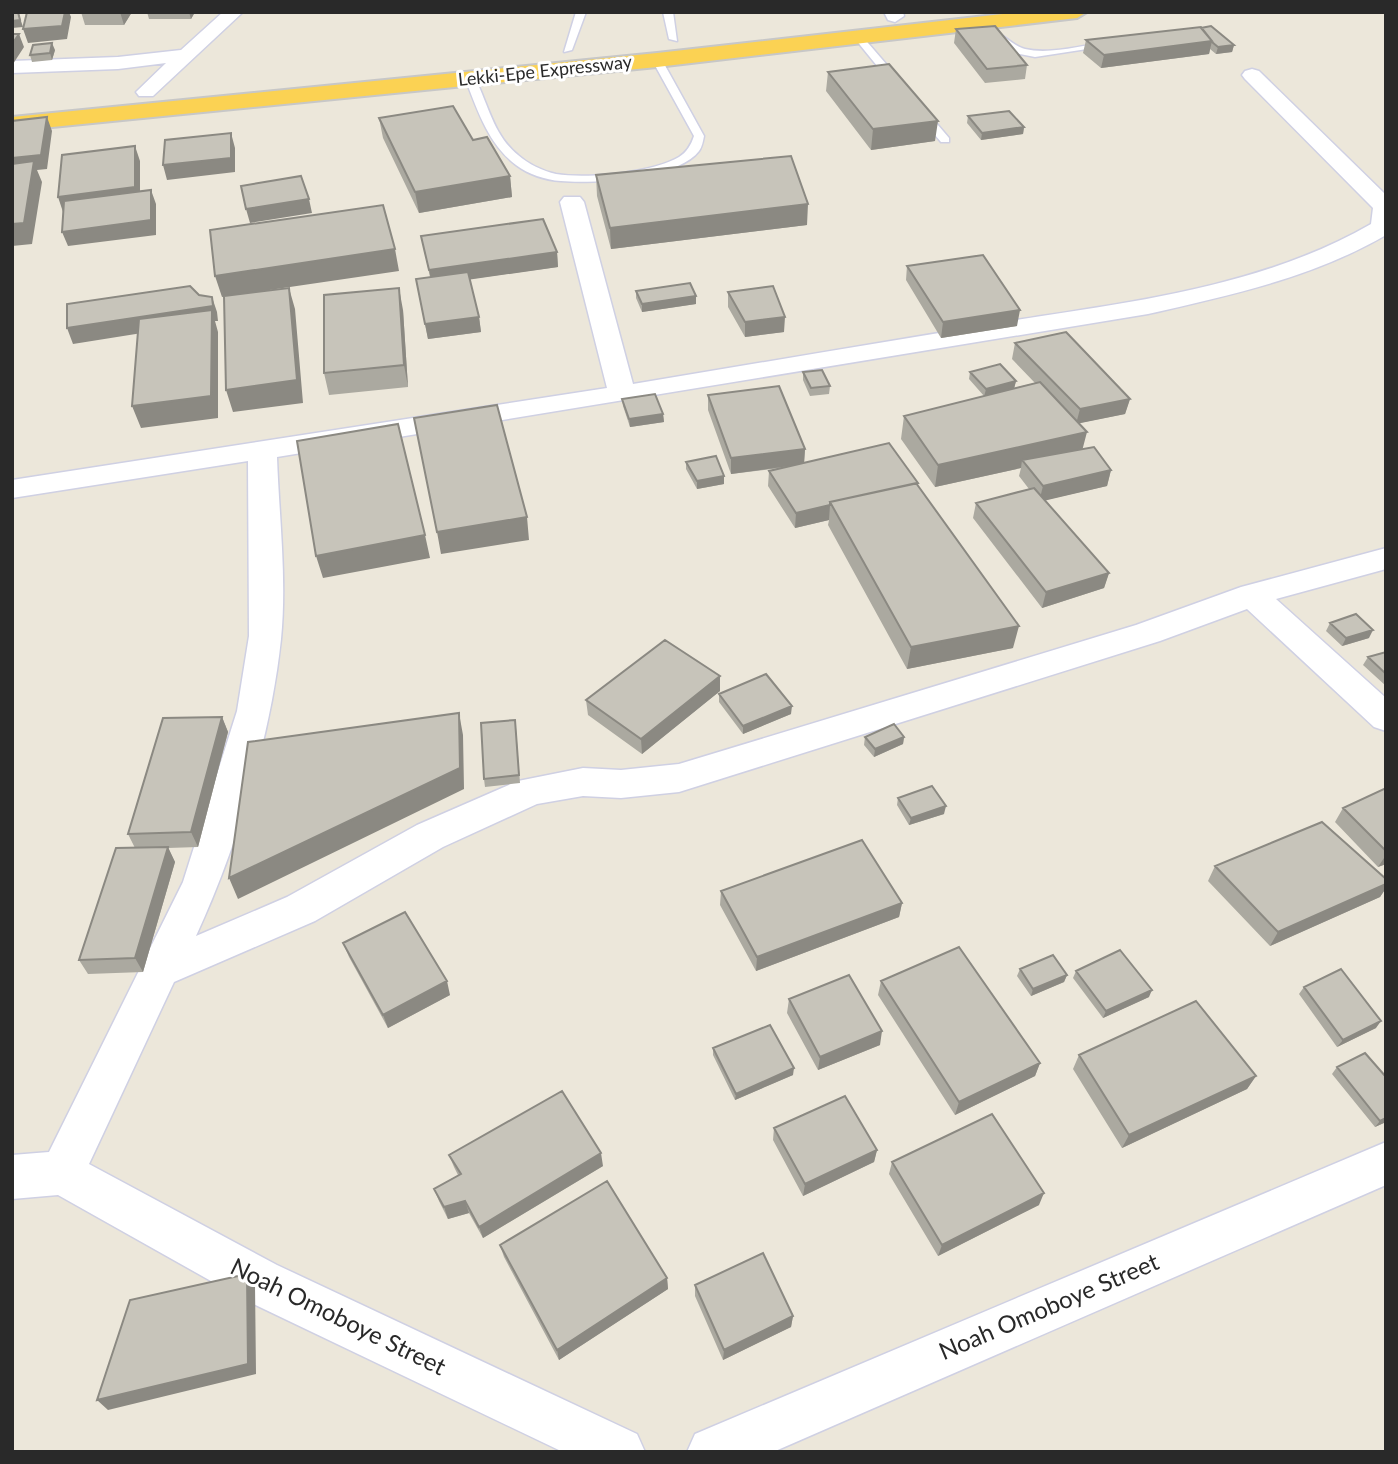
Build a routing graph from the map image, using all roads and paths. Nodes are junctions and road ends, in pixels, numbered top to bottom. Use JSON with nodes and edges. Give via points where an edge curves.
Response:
{"nodes":[{"id":1,"x":234,"y":12,"type":"edge"},
{"id":2,"x":581,"y":12,"type":"edge"},
{"id":3,"x":668,"y":12,"type":"edge"},
{"id":4,"x":921,"y":12,"type":"edge"},
{"id":5,"x":1077,"y":12,"type":"edge"},
{"id":6,"x":894,"y":14,"type":"edge"},
{"id":7,"x":980,"y":25,"type":"junction"},
{"id":8,"x":859,"y":38,"type":"junction"},
{"id":9,"x":674,"y":39,"type":"junction"},
{"id":10,"x":1123,"y":43,"type":"edge"},
{"id":11,"x":567,"y":50,"type":"junction"},
{"id":12,"x":187,"y":55,"type":"junction"},
{"id":13,"x":657,"y":60,"type":"junction"},
{"id":14,"x":12,"y":67,"type":"edge"},
{"id":15,"x":1252,"y":75,"type":"dead end"},
{"id":16,"x":470,"y":78,"type":"junction"},
{"id":17,"x":902,"y":89,"type":"edge"},
{"id":18,"x":146,"y":92,"type":"junction"},
{"id":19,"x":911,"y":99,"type":"edge"},
{"id":20,"x":12,"y":105,"type":"edge"},
{"id":21,"x":12,"y":124,"type":"edge"},
{"id":22,"x":945,"y":140,"type":"dead end"},
{"id":23,"x":572,"y":202,"type":"dead end"},
{"id":24,"x":622,"y":394,"type":"junction"},
{"id":25,"x":262,"y":449,"type":"junction"},
{"id":26,"x":12,"y":489,"type":"edge"},
{"id":27,"x":1386,"y":558,"type":"edge"},
{"id":28,"x":1252,"y":595,"type":"junction"},
{"id":29,"x":1386,"y":718,"type":"edge"},
{"id":30,"x":159,"y":970,"type":"junction"},
{"id":31,"x":1386,"y":1163,"type":"edge"},
{"id":32,"x":62,"y":1173,"type":"junction"},
{"id":33,"x":12,"y":1177,"type":"edge"},
{"id":34,"x":618,"y":1452,"type":"edge"},
{"id":35,"x":713,"y":1452,"type":"edge"}],
"edges":[{"from":1,"to":12,"type":"street"},
{"from":2,"to":11,"type":"lane"},
{"from":3,"to":9,"type":"lane"},
{"from":4,"to":6,"type":"highway","name":"Lekki-Epe Expressway"},
{"from":5,"to":7,"type":"highway","name":"Lekki-Epe Expressway"},
{"from":6,"to":9,"type":"highway","name":"Lekki-Epe Expressway"},
{"from":7,"to":8,"type":"highway","name":"Lekki-Epe Expressway"},
{"from":7,"to":10,"type":"lane","via":[[1018,51],[1035,54]]},
{"from":8,"to":13,"type":"highway","name":"Lekki-Epe Expressway"},
{"from":8,"to":17,"type":"lane"},
{"from":9,"to":11,"type":"highway","name":"Lekki-Epe Expressway"},
{"from":11,"to":18,"type":"highway","name":"Lekki-Epe Expressway"},
{"from":12,"to":14,"type":"street"},
{"from":12,"to":18,"type":"street"},
{"from":13,"to":16,"type":"highway","name":"Lekki-Epe Expressway"},
{"from":13,"to":16,"type":"lane","via":[[699,136],[699,146],[681,162],[653,170],[561,178],[537,171],[505,149],[489,125]]},
{"from":15,"to":24,"type":"street","via":[[1385,207],[1382,227],[1343,250],[1262,280],[1161,303]]},
{"from":16,"to":21,"type":"highway","name":"Lekki-Epe Expressway"},
{"from":18,"to":20,"type":"highway","name":"Lekki-Epe Expressway"},
{"from":19,"to":22,"type":"lane"},
{"from":23,"to":24,"type":"street"},
{"from":24,"to":25,"type":"street"},
{"from":25,"to":26,"type":"street"},
{"from":25,"to":30,"type":"street","via":[[265,636],[254,711],[202,882]]},
{"from":27,"to":28,"type":"street"},
{"from":28,"to":29,"type":"street"},
{"from":28,"to":30,"type":"street","via":[[1148,633],[679,778],[621,784],[583,782],[531,791],[430,836],[300,909]]},
{"from":30,"to":32,"type":"street"},
{"from":31,"to":35,"type":"street","name":"Noah Omoboye Street"},
{"from":32,"to":33,"type":"street"},
{"from":32,"to":34,"type":"street","name":"Noah Omoboye Street","via":[[260,1282]]}]}
